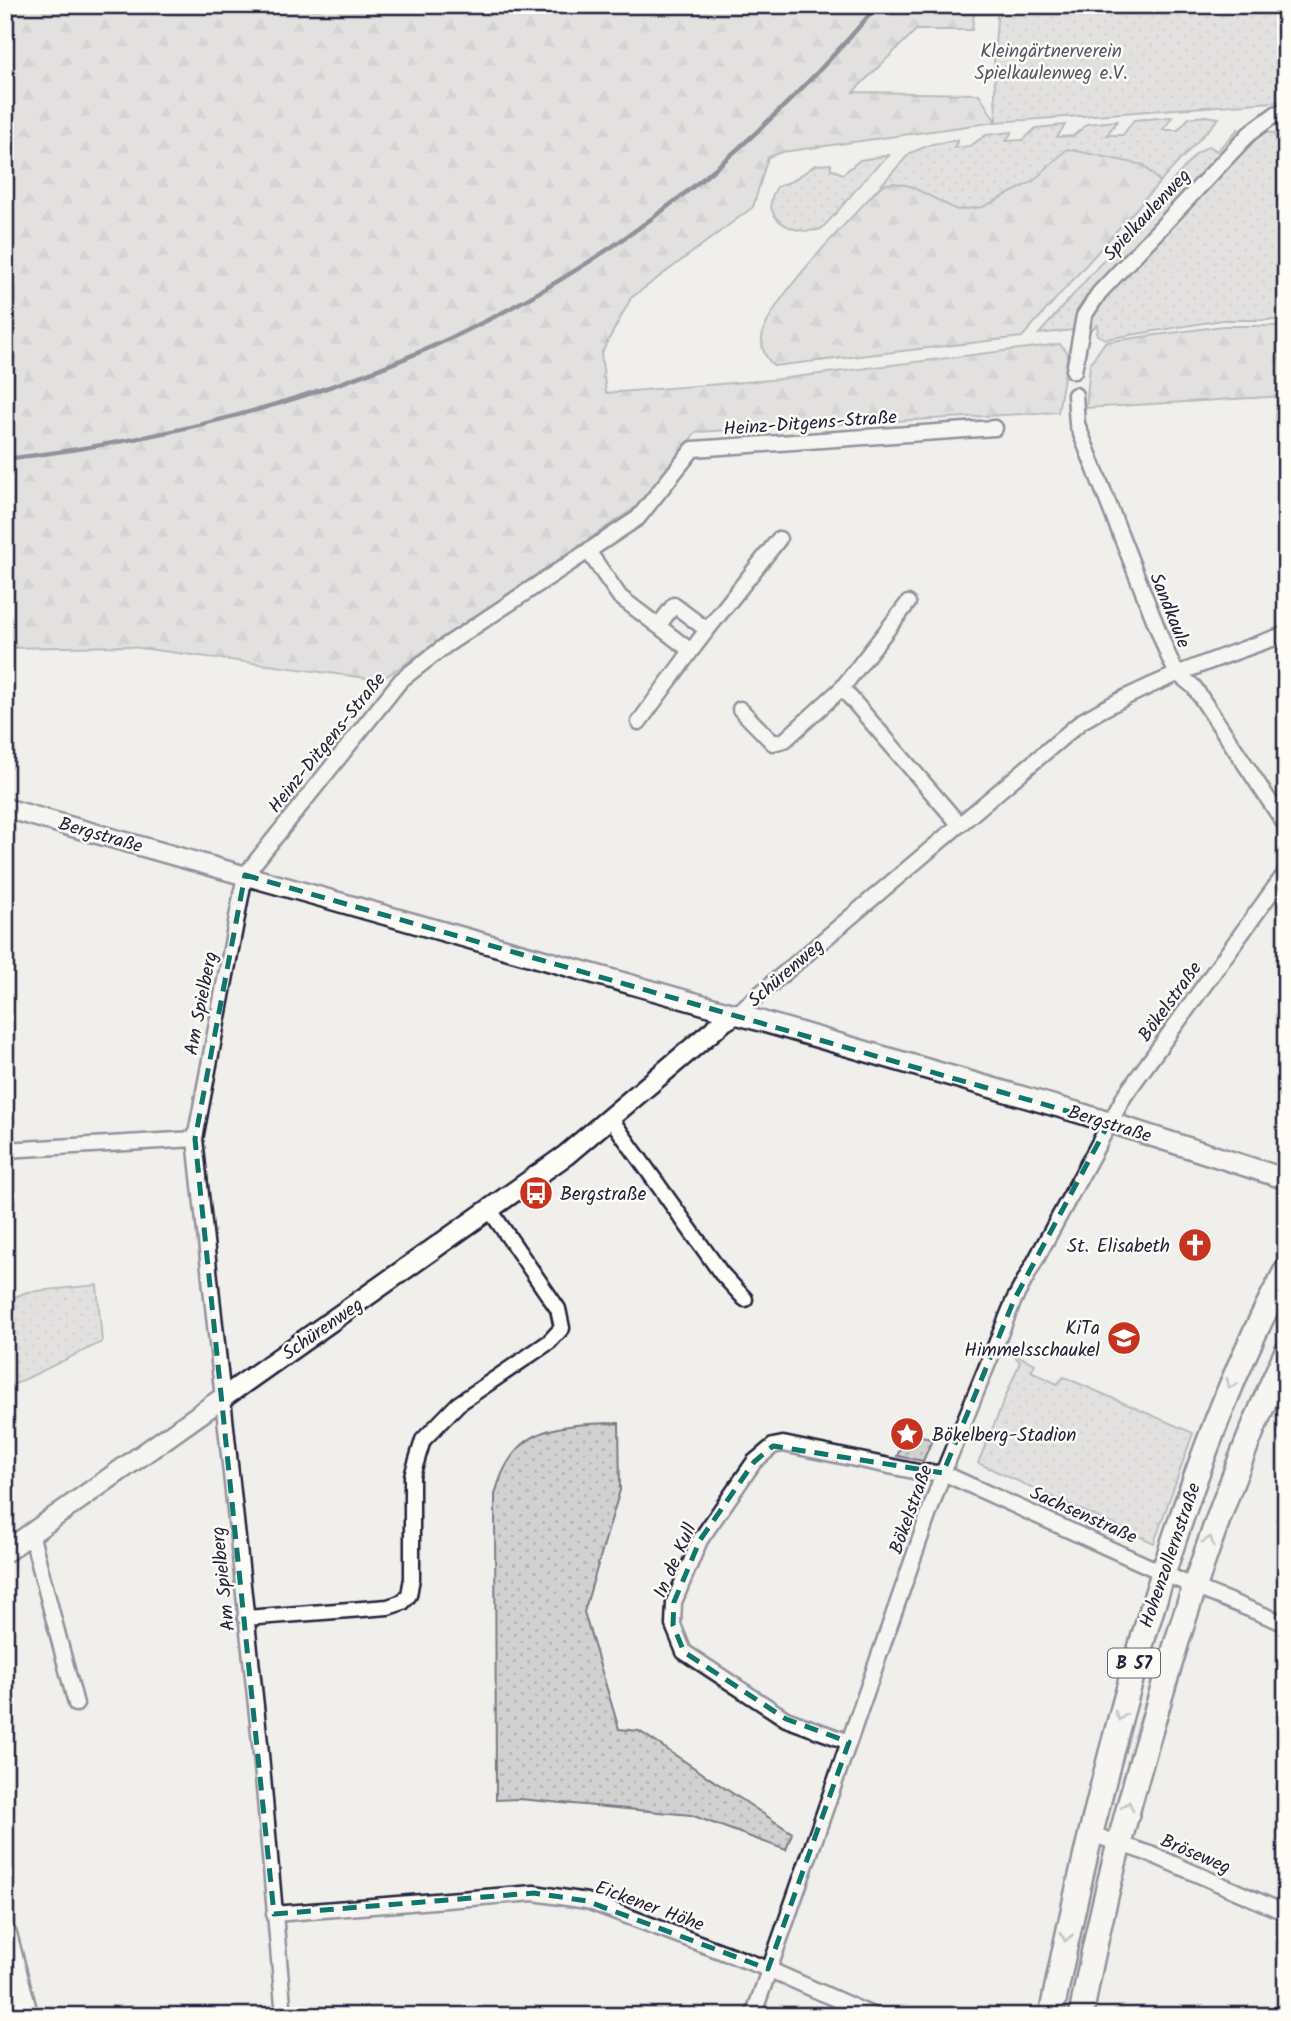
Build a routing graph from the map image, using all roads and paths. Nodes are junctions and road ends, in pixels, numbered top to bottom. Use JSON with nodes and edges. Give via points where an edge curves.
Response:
{"nodes":[{"id":1,"x":1286,"y":111,"type":"edge"},
{"id":2,"x":1074,"y":371,"type":"dead end"},
{"id":3,"x":1075,"y":395,"type":"dead end"},
{"id":4,"x":995,"y":428,"type":"dead end"},
{"id":5,"x":779,"y":539,"type":"dead end"},
{"id":6,"x":588,"y":551,"type":"junction"},
{"id":7,"x":908,"y":603,"type":"dead end"},
{"id":8,"x":658,"y":626,"type":"junction"},
{"id":9,"x":707,"y":631,"type":"junction"},
{"id":10,"x":1286,"y":634,"type":"edge"},
{"id":11,"x":691,"y":651,"type":"junction"},
{"id":12,"x":1176,"y":672,"type":"junction"},
{"id":13,"x":842,"y":688,"type":"junction"},
{"id":14,"x":740,"y":709,"type":"dead end"},
{"id":15,"x":639,"y":722,"type":"dead end"},
{"id":16,"x":5,"y":808,"type":"edge"},
{"id":17,"x":959,"y":824,"type":"junction"},
{"id":18,"x":1286,"y":826,"type":"edge"},
{"id":19,"x":1286,"y":872,"type":"edge"},
{"id":20,"x":245,"y":875,"type":"junction"},
{"id":21,"x":736,"y":1014,"type":"junction"},
{"id":22,"x":611,"y":1119,"type":"junction"},
{"id":23,"x":1110,"y":1123,"type":"junction"},
{"id":24,"x":195,"y":1139,"type":"junction"},
{"id":25,"x":5,"y":1150,"type":"edge"},
{"id":26,"x":1286,"y":1179,"type":"edge"},
{"id":27,"x":490,"y":1210,"type":"junction"},
{"id":28,"x":1286,"y":1271,"type":"edge"},
{"id":29,"x":745,"y":1299,"type":"dead end"},
{"id":30,"x":1286,"y":1353,"type":"edge"},
{"id":31,"x":223,"y":1397,"type":"junction"},
{"id":32,"x":943,"y":1473,"type":"junction"},
{"id":33,"x":31,"y":1533,"type":"junction"},
{"id":34,"x":5,"y":1552,"type":"edge"},
{"id":35,"x":1164,"y":1571,"type":"junction"},
{"id":36,"x":1192,"y":1586,"type":"junction"},
{"id":37,"x":245,"y":1618,"type":"junction"},
{"id":38,"x":1286,"y":1624,"type":"edge"},
{"id":39,"x":76,"y":1704,"type":"dead end"},
{"id":40,"x":849,"y":1742,"type":"junction"},
{"id":41,"x":1088,"y":1833,"type":"junction"},
{"id":42,"x":1118,"y":1843,"type":"junction"},
{"id":43,"x":1286,"y":1913,"type":"edge"},
{"id":44,"x":274,"y":1914,"type":"junction"},
{"id":45,"x":5,"y":1936,"type":"edge"},
{"id":46,"x":768,"y":1969,"type":"junction"},
{"id":47,"x":26,"y":2016,"type":"edge"},
{"id":48,"x":284,"y":2016,"type":"edge"},
{"id":49,"x":753,"y":2016,"type":"edge"},
{"id":50,"x":874,"y":2016,"type":"edge"},
{"id":51,"x":1051,"y":2016,"type":"edge"},
{"id":52,"x":1081,"y":2016,"type":"edge"}],
"edges":[{"from":1,"to":2,"type":"street","name":"Spielkaulenweg","via":[[1250,133],[1099,293],[1084,316]]},
{"from":3,"to":12,"type":"street","name":"Sandkaule","via":[[1077,424]]},
{"from":4,"to":6,"type":"street","name":"Heinz-Ditgens-Straße","via":[[693,449],[638,518]]},
{"from":5,"to":9,"type":"street"},
{"from":6,"to":8,"type":"street","via":[[620,597]]},
{"from":6,"to":20,"type":"street","name":"Heinz-Ditgens-Straße","via":[[401,680]]},
{"from":7,"to":13,"type":"street"},
{"from":8,"to":9,"type":"street","via":[[674,605]]},
{"from":8,"to":11,"type":"street"},
{"from":9,"to":11,"type":"street"},
{"from":10,"to":12,"type":"street","name":"Schürenweg"},
{"from":11,"to":15,"type":"street"},
{"from":12,"to":17,"type":"street","name":"Schürenweg","via":[[1082,721]]},
{"from":12,"to":18,"type":"street","name":"Sandkaule","via":[[1194,687]]},
{"from":13,"to":14,"type":"street","via":[[785,740],[773,743]]},
{"from":13,"to":17,"type":"street"},
{"from":16,"to":20,"type":"street","name":"Bergstraße"},
{"from":17,"to":21,"type":"street","name":"Schürenweg"},
{"from":19,"to":23,"type":"street","name":"Bökelstraße","via":[[1125,1095]]},
{"from":20,"to":21,"type":"street","name":"Bergstraße"},
{"from":20,"to":24,"type":"street","name":"Am Spielberg"},
{"from":21,"to":22,"type":"main road","name":"Schürenweg"},
{"from":21,"to":23,"type":"main road","name":"Bergstraße"},
{"from":22,"to":27,"type":"main road","name":"Schürenweg"},
{"from":22,"to":29,"type":"street","via":[[721,1273]]},
{"from":23,"to":26,"type":"main road","name":"Bergstraße"},
{"from":23,"to":32,"type":"street","name":"Bökelstraße","via":[[1014,1300]]},
{"from":24,"to":25,"type":"street"},
{"from":24,"to":31,"type":"street","name":"Am Spielberg"},
{"from":27,"to":31,"type":"main road","name":"Schürenweg"},
{"from":27,"to":37,"type":"street","via":[[558,1309],[562,1328],[549,1342],[458,1404],[423,1440],[411,1476],[409,1595],[388,1607]]},
{"from":28,"to":35,"type":"main road","name":"Hohenzollernstraße","number":"B 57","one_way":true,"via":[[1226,1394]]},
{"from":36,"to":30,"type":"main road","name":"Hohenzollernstraße","number":"B 57","one_way":true,"via":[[1251,1427]]},
{"from":31,"to":33,"type":"main road","name":"Schürenweg"},
{"from":31,"to":37,"type":"street","name":"Am Spielberg"},
{"from":32,"to":35,"type":"street","name":"Sachsenstraße"},
{"from":32,"to":40,"type":"street","name":"Bökelstraße"},
{"from":32,"to":40,"type":"street","name":"In de Kull","via":[[783,1444],[773,1446],[754,1462],[700,1540],[674,1602],[673,1625],[684,1652],[786,1718]]},
{"from":33,"to":34,"type":"main road","name":"Schürenweg"},
{"from":33,"to":39,"type":"street"},
{"from":35,"to":36,"type":"street","name":"Sachsenstraße"},
{"from":35,"to":41,"type":"main road","name":"Hohenzollernstraße","number":"B 57","one_way":true},
{"from":36,"to":38,"type":"street","name":"Sachsenstraße"},
{"from":42,"to":36,"type":"main road","name":"Hohenzollernstraße","number":"B 57","one_way":true},
{"from":37,"to":44,"type":"street","name":"Am Spielberg"},
{"from":40,"to":46,"type":"street","name":"Bökelstraße"},
{"from":41,"to":42,"type":"street","name":"Bröseweg"},
{"from":41,"to":51,"type":"main road","name":"Hohenzollernstraße","number":"B 57","one_way":true},
{"from":42,"to":43,"type":"street","name":"Bröseweg"},
{"from":42,"to":52,"type":"main road","name":"Hohenzollernstraße","number":"B 57"},
{"from":44,"to":46,"type":"street","name":"Eickener Höhe","via":[[534,1893],[587,1901]]},
{"from":44,"to":48,"type":"street","name":"Am Spielberg"},
{"from":45,"to":47,"type":"main road"},
{"from":46,"to":49,"type":"street","name":"Bökelstraße"},
{"from":46,"to":50,"type":"street","name":"Eickener Höhe"}]}
